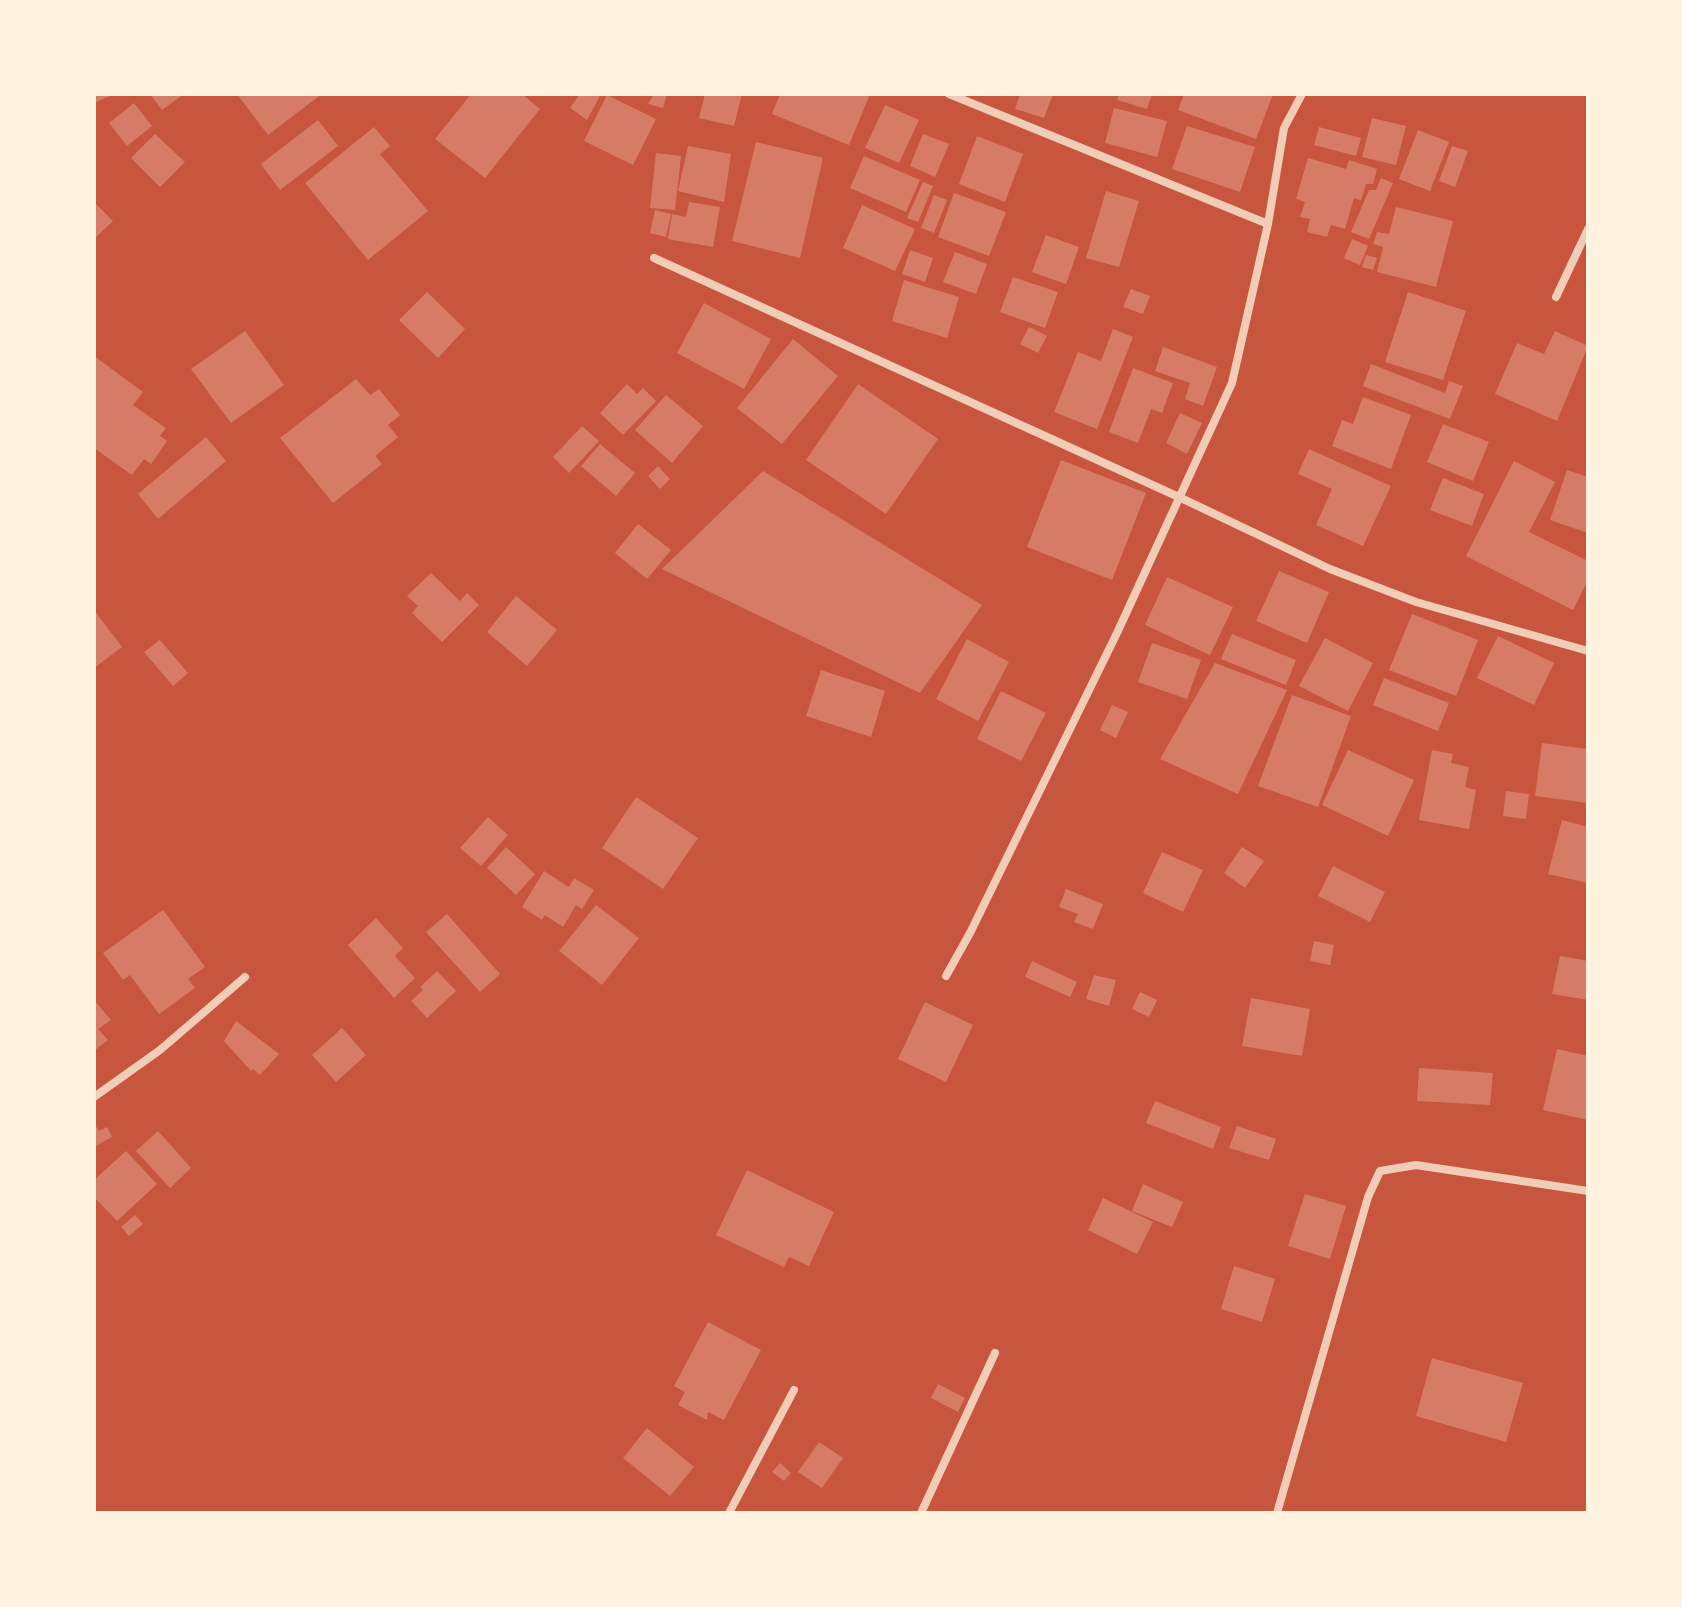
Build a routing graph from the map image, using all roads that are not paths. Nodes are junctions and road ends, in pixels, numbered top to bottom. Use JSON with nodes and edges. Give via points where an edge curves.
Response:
{"nodes":[{"id":1,"x":949,"y":94,"type":"edge"},
{"id":2,"x":1302,"y":94,"type":"edge"},
{"id":3,"x":1268,"y":224,"type":"junction"},
{"id":4,"x":1588,"y":229,"type":"edge"},
{"id":5,"x":654,"y":258,"type":"dead end"},
{"id":6,"x":1556,"y":297,"type":"dead end"},
{"id":7,"x":1181,"y":498,"type":"junction"},
{"id":8,"x":1588,"y":651,"type":"edge"},
{"id":9,"x":946,"y":976,"type":"dead end"},
{"id":10,"x":245,"y":977,"type":"dead end"},
{"id":11,"x":94,"y":1097,"type":"edge"},
{"id":12,"x":1588,"y":1191,"type":"edge"},
{"id":13,"x":995,"y":1353,"type":"dead end"},
{"id":14,"x":794,"y":1390,"type":"dead end"},
{"id":15,"x":729,"y":1513,"type":"edge"},
{"id":16,"x":921,"y":1513,"type":"edge"},
{"id":17,"x":1277,"y":1513,"type":"edge"}],
"edges":[{"from":1,"to":3,"type":"street"},
{"from":2,"to":3,"type":"street","via":[[1284,128]]},
{"from":3,"to":7,"type":"street","via":[[1232,383]]},
{"from":4,"to":6,"type":"street"},
{"from":5,"to":7,"type":"street"},
{"from":7,"to":8,"type":"street","via":[[1330,569],[1416,602]]},
{"from":7,"to":9,"type":"street"},
{"from":10,"to":11,"type":"street","via":[[160,1050]]},
{"from":12,"to":17,"type":"street","via":[[1416,1165],[1380,1171]]},
{"from":13,"to":16,"type":"street"},
{"from":14,"to":15,"type":"street"}]}
